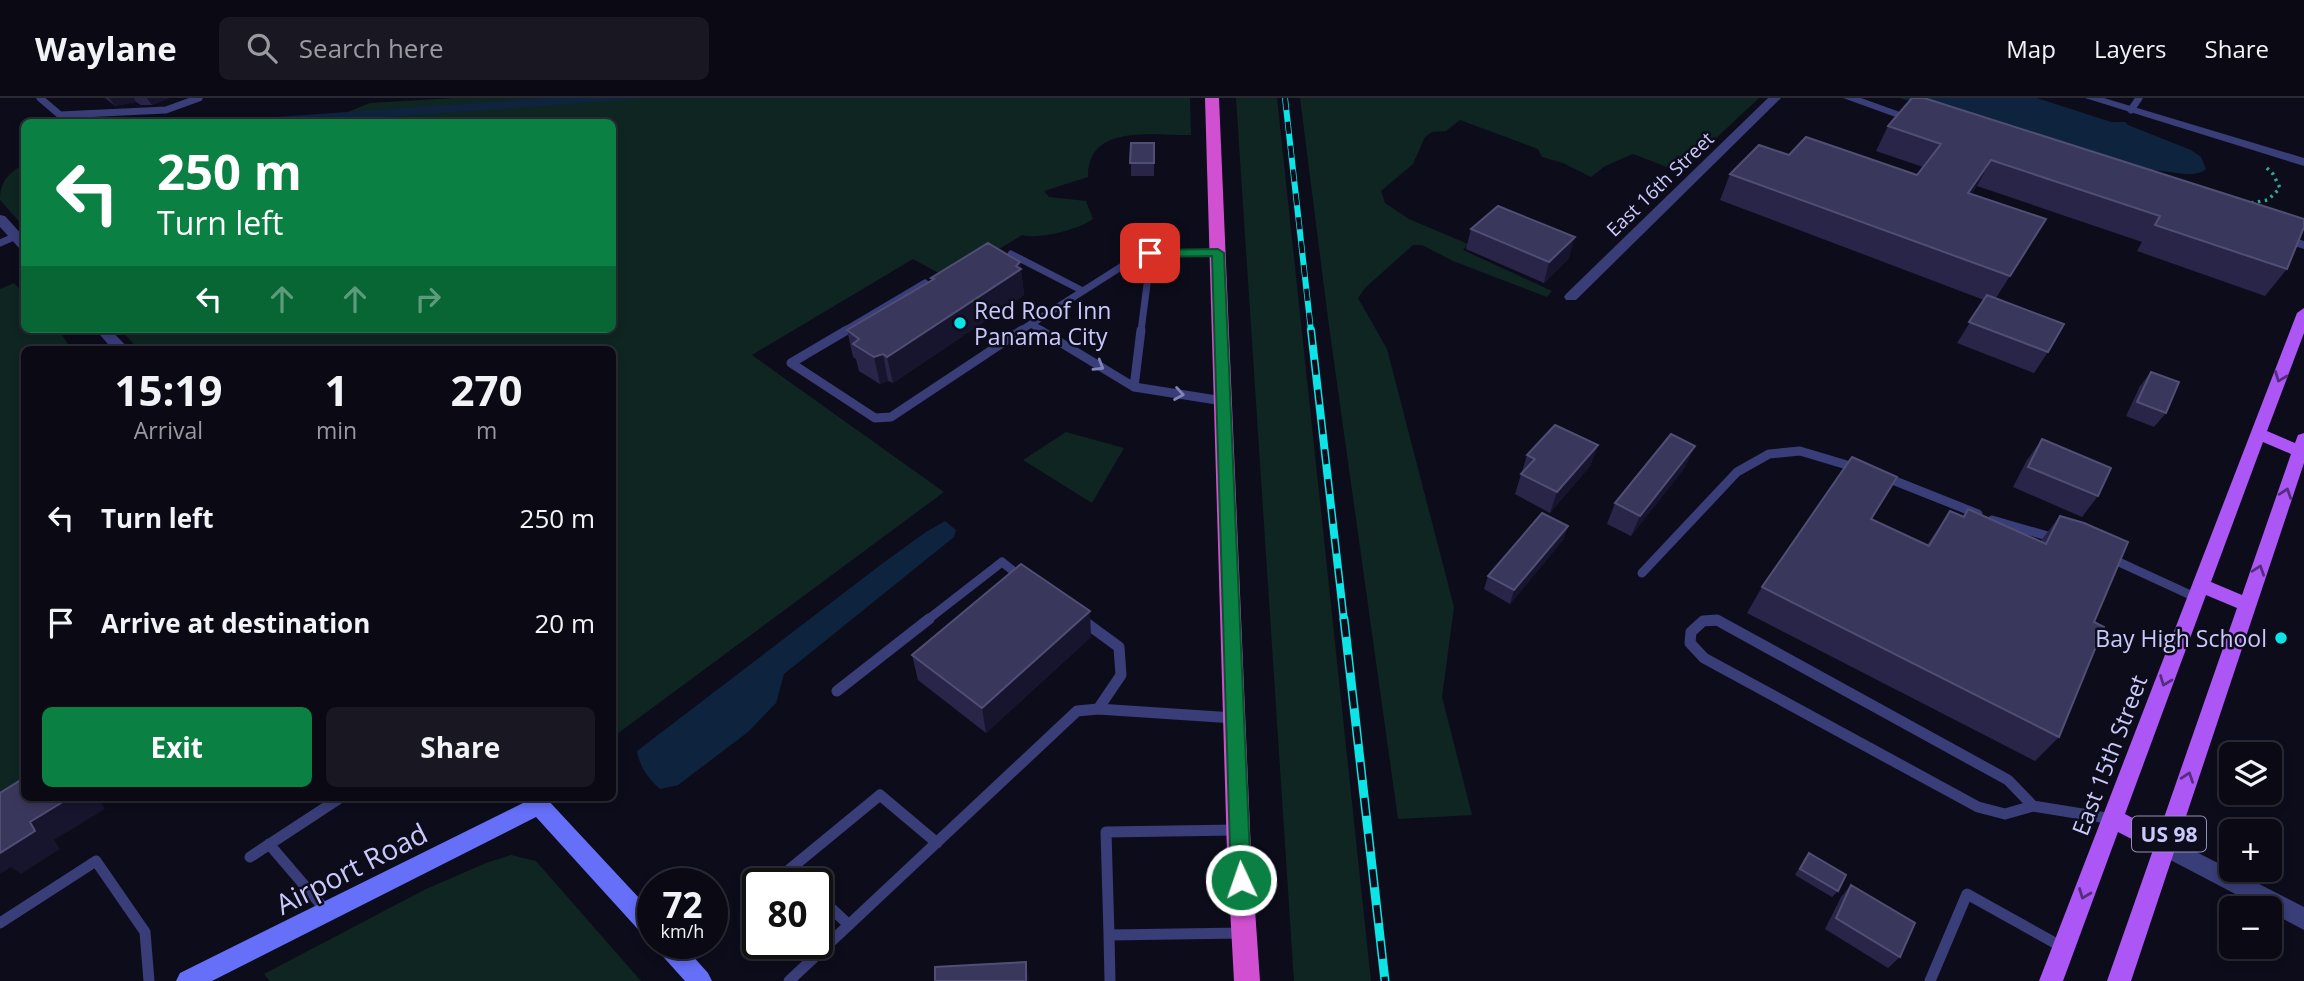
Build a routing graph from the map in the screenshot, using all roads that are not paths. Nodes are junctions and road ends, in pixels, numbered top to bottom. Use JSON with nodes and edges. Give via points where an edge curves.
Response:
{"nodes":[{"id":1,"x":40,"y":98,"type":"edge"},
{"id":2,"x":199,"y":98,"type":"edge"},
{"id":3,"x":1212,"y":98,"type":"edge"},
{"id":4,"x":1775,"y":98,"type":"edge"},
{"id":5,"x":1849,"y":98,"type":"edge"},
{"id":6,"x":2091,"y":98,"type":"edge"},
{"id":7,"x":2139,"y":98,"type":"edge"},
{"id":8,"x":2131,"y":110,"type":"junction"},
{"id":9,"x":1928,"y":124,"type":"edge"},
{"id":10,"x":2304,"y":162,"type":"edge"},
{"id":11,"x":0,"y":219,"type":"edge"},
{"id":12,"x":2258,"y":230,"type":"edge"},
{"id":13,"x":20,"y":241,"type":"edge"},
{"id":14,"x":0,"y":243,"type":"edge"},
{"id":15,"x":2304,"y":245,"type":"edge"},
{"id":16,"x":1150,"y":253,"type":"junction"},
{"id":17,"x":1218,"y":253,"type":"junction"},
{"id":18,"x":1011,"y":254,"type":"edge"},
{"id":19,"x":925,"y":283,"type":"edge"},
{"id":20,"x":1083,"y":291,"type":"junction"},
{"id":21,"x":1571,"y":297,"type":"dead end"},
{"id":22,"x":2303,"y":321,"type":"edge"},
{"id":23,"x":1031,"y":324,"type":"junction"},
{"id":24,"x":107,"y":333,"type":"edge"},
{"id":25,"x":118,"y":346,"type":"edge"},
{"id":26,"x":1134,"y":387,"type":"junction"},
{"id":27,"x":1223,"y":401,"type":"junction"},
{"id":28,"x":2258,"y":434,"type":"junction"},
{"id":29,"x":2302,"y":445,"type":"edge"},
{"id":30,"x":2071,"y":543,"type":"edge"},
{"id":31,"x":2095,"y":552,"type":"edge"},
{"id":32,"x":1642,"y":573,"type":"dead end"},
{"id":33,"x":1034,"y":585,"type":"edge"},
{"id":34,"x":2199,"y":591,"type":"junction"},
{"id":35,"x":2247,"y":605,"type":"junction"},
{"id":36,"x":1076,"y":616,"type":"edge"},
{"id":37,"x":837,"y":691,"type":"dead end"},
{"id":38,"x":1098,"y":709,"type":"junction"},
{"id":39,"x":1234,"y":718,"type":"junction"},
{"id":40,"x":335,"y":801,"type":"edge"},
{"id":41,"x":536,"y":801,"type":"edge"},
{"id":42,"x":2033,"y":807,"type":"junction"},
{"id":43,"x":2113,"y":819,"type":"junction"},
{"id":44,"x":1238,"y":830,"type":"junction"},
{"id":45,"x":937,"y":843,"type":"junction"},
{"id":46,"x":269,"y":845,"type":"junction"},
{"id":47,"x":2165,"y":846,"type":"junction"},
{"id":48,"x":250,"y":857,"type":"dead end"},
{"id":49,"x":791,"y":868,"type":"edge"},
{"id":50,"x":833,"y":910,"type":"edge"},
{"id":51,"x":637,"y":911,"type":"edge"},
{"id":52,"x":328,"y":913,"type":"junction"},
{"id":53,"x":2304,"y":919,"type":"edge"},
{"id":54,"x":0,"y":923,"type":"edge"},
{"id":55,"x":849,"y":925,"type":"junction"},
{"id":56,"x":1243,"y":933,"type":"junction"},
{"id":57,"x":1109,"y":935,"type":"junction"},
{"id":58,"x":2064,"y":948,"type":"junction"},
{"id":59,"x":680,"y":959,"type":"edge"},
{"id":60,"x":149,"y":981,"type":"edge"},
{"id":61,"x":188,"y":981,"type":"edge"},
{"id":62,"x":700,"y":981,"type":"edge"},
{"id":63,"x":789,"y":981,"type":"edge"},
{"id":64,"x":1110,"y":981,"type":"edge"},
{"id":65,"x":1247,"y":981,"type":"edge"},
{"id":66,"x":1930,"y":981,"type":"edge"},
{"id":67,"x":2051,"y":981,"type":"edge"},
{"id":68,"x":2119,"y":981,"type":"edge"}],
"edges":[{"from":1,"to":2,"type":"lane","via":[[60,115],[166,110]]},
{"from":3,"to":17,"type":"highway"},
{"from":4,"to":21,"type":"street","name":"East 16th Street"},
{"from":5,"to":9,"type":"street"},
{"from":6,"to":8,"type":"street"},
{"from":7,"to":8,"type":"lane"},
{"from":8,"to":10,"type":"street"},
{"from":11,"to":13,"type":"street"},
{"from":12,"to":15,"type":"street"},
{"from":13,"to":14,"type":"lane"},
{"from":16,"to":17,"type":"lane"},
{"from":16,"to":20,"type":"lane"},
{"from":16,"to":26,"type":"lane"},
{"from":17,"to":27,"type":"highway"},
{"from":18,"to":20,"type":"lane"},
{"from":19,"to":23,"type":"lane","via":[[791,363],[863,412],[875,418],[891,417]]},
{"from":20,"to":23,"type":"lane"},
{"from":22,"to":28,"type":"main road","name":"East 15th Street","number":"US 98","one_way":true},
{"from":23,"to":26,"type":"lane","one_way":true},
{"from":24,"to":25,"type":"street"},
{"from":26,"to":27,"type":"lane","one_way":true},
{"from":27,"to":39,"type":"highway"},
{"from":28,"to":29,"type":"main road"},
{"from":28,"to":34,"type":"main road","name":"East 15th Street","number":"US 98"},
{"from":35,"to":29,"type":"main road","number":"US 98","one_way":true},
{"from":30,"to":32,"type":"lane","via":[[2001,524],[1898,481],[1800,451],[1769,454],[1737,472]]},
{"from":31,"to":34,"type":"lane"},
{"from":33,"to":37,"type":"lane","via":[[1002,562]]},
{"from":34,"to":35,"type":"main road"},
{"from":34,"to":43,"type":"main road","name":"East 15th Street","number":"US 98","one_way":true},
{"from":47,"to":35,"type":"main road","number":"US 98","one_way":true},
{"from":36,"to":38,"type":"lane","via":[[1119,647],[1121,675]]},
{"from":38,"to":39,"type":"lane"},
{"from":38,"to":45,"type":"lane","via":[[1077,711]]},
{"from":39,"to":44,"type":"highway"},
{"from":40,"to":46,"type":"lane"},
{"from":41,"to":51,"type":"main road"},
{"from":41,"to":52,"type":"main road","name":"Airport Road"},
{"from":42,"to":42,"type":"lane","via":[[2008,780],[1717,620],[1703,621],[1691,632],[1690,643],[1704,658],[1978,807],[2005,814]]},
{"from":42,"to":43,"type":"lane"},
{"from":43,"to":47,"type":"main road"},
{"from":43,"to":58,"type":"main road","name":"East 15th Street","number":"US 98","one_way":true},
{"from":44,"to":56,"type":"highway"},
{"from":44,"to":57,"type":"lane","via":[[1106,832]]},
{"from":45,"to":49,"type":"lane","via":[[880,794]]},
{"from":45,"to":55,"type":"lane"},
{"from":46,"to":48,"type":"lane"},
{"from":46,"to":52,"type":"lane"},
{"from":47,"to":53,"type":"street"},
{"from":47,"to":68,"type":"main road","number":"US 98"},
{"from":50,"to":55,"type":"lane"},
{"from":52,"to":61,"type":"main road","name":"Airport Road"},
{"from":54,"to":60,"type":"lane","via":[[96,861],[145,932]]},
{"from":55,"to":63,"type":"lane"},
{"from":56,"to":57,"type":"lane"},
{"from":56,"to":65,"type":"highway"},
{"from":57,"to":64,"type":"lane"},
{"from":58,"to":66,"type":"lane","via":[[1967,894]]},
{"from":58,"to":67,"type":"main road","name":"East 15th Street","number":"US 98"},
{"from":59,"to":62,"type":"main road"}]}
